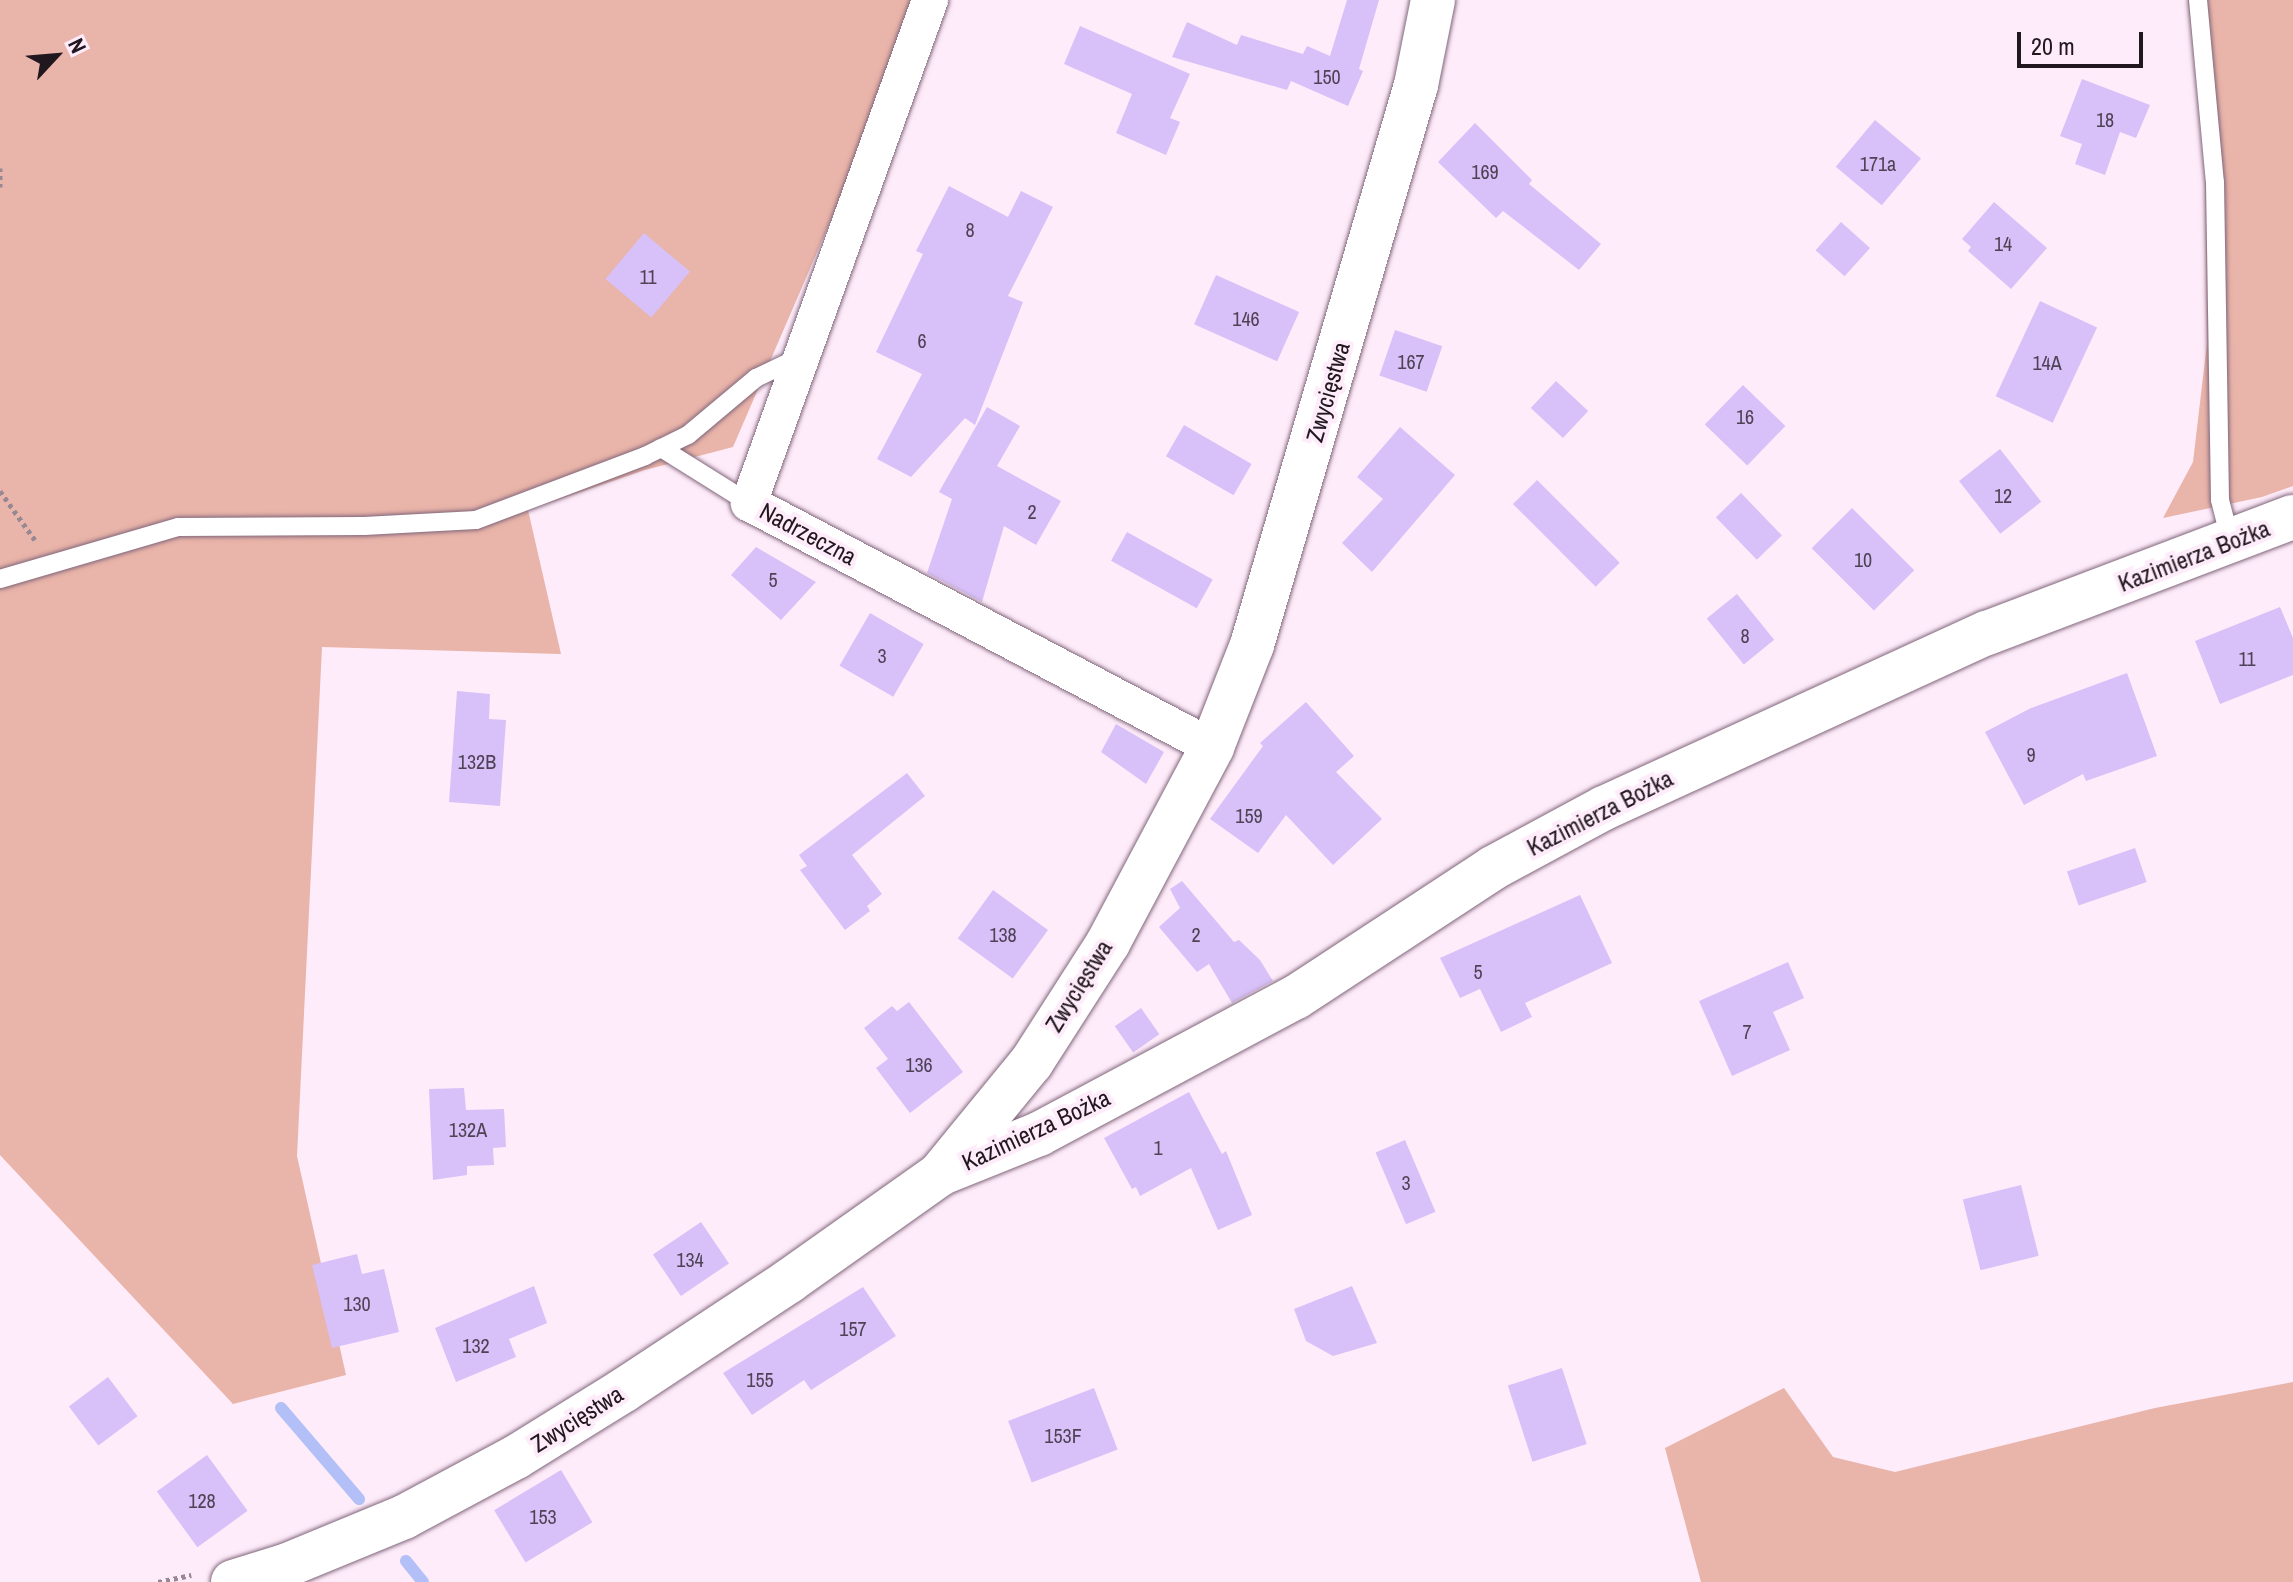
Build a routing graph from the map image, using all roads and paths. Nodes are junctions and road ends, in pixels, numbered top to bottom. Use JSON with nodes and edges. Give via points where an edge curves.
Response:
{"nodes":[{"id":1,"x":930,"y":0,"type":"edge"},
{"id":2,"x":1433,"y":0,"type":"edge"},
{"id":3,"x":2198,"y":0,"type":"edge"},
{"id":4,"x":0,"y":168,"type":"edge"},
{"id":5,"x":0,"y":187,"type":"edge"},
{"id":6,"x":802,"y":356,"type":"junction"},
{"id":7,"x":661,"y":448,"type":"junction"},
{"id":8,"x":0,"y":491,"type":"edge"},
{"id":9,"x":749,"y":503,"type":"junction"},
{"id":10,"x":2293,"y":517,"type":"edge"},
{"id":11,"x":2231,"y":543,"type":"junction"},
{"id":12,"x":52,"y":563,"type":"junction"},
{"id":13,"x":0,"y":579,"type":"edge"},
{"id":14,"x":1212,"y":747,"type":"junction"},
{"id":15,"x":940,"y":1174,"type":"junction"},
{"id":16,"x":216,"y":1578,"type":"edge"},
{"id":17,"x":158,"y":1582,"type":"edge"}],
"edges":[{"from":1,"to":6,"type":"street","name":"Nadrzeczna"},
{"from":2,"to":14,"type":"street","name":"Zwycięstwa","via":[[1416,85],[1315,439],[1252,645]]},
{"from":3,"to":11,"type":"lane","via":[[2215,182],[2220,500]]},
{"from":4,"to":5,"type":"path"},
{"from":6,"to":7,"type":"lane","via":[[756,378],[688,435]]},
{"from":6,"to":9,"type":"street","name":"Nadrzeczna"},
{"from":7,"to":9,"type":"lane"},
{"from":7,"to":12,"type":"lane","via":[[476,520],[178,527]]},
{"from":8,"to":12,"type":"path"},
{"from":9,"to":14,"type":"street","name":"Nadrzeczna"},
{"from":10,"to":11,"type":"street","name":"Kazimierza Bożka"},
{"from":11,"to":15,"type":"street","name":"Kazimierza Bożka","via":[[1987,633],[1604,808],[1493,868],[1296,997],[1039,1134]]},
{"from":12,"to":13,"type":"lane"},
{"from":14,"to":15,"type":"street","name":"Zwycięstwa","via":[[1108,943],[1031,1063]]},
{"from":15,"to":16,"type":"street","name":"Zwycięstwa","via":[[789,1281],[516,1457],[404,1517],[285,1566]]},
{"from":16,"to":17,"type":"path"}]}
